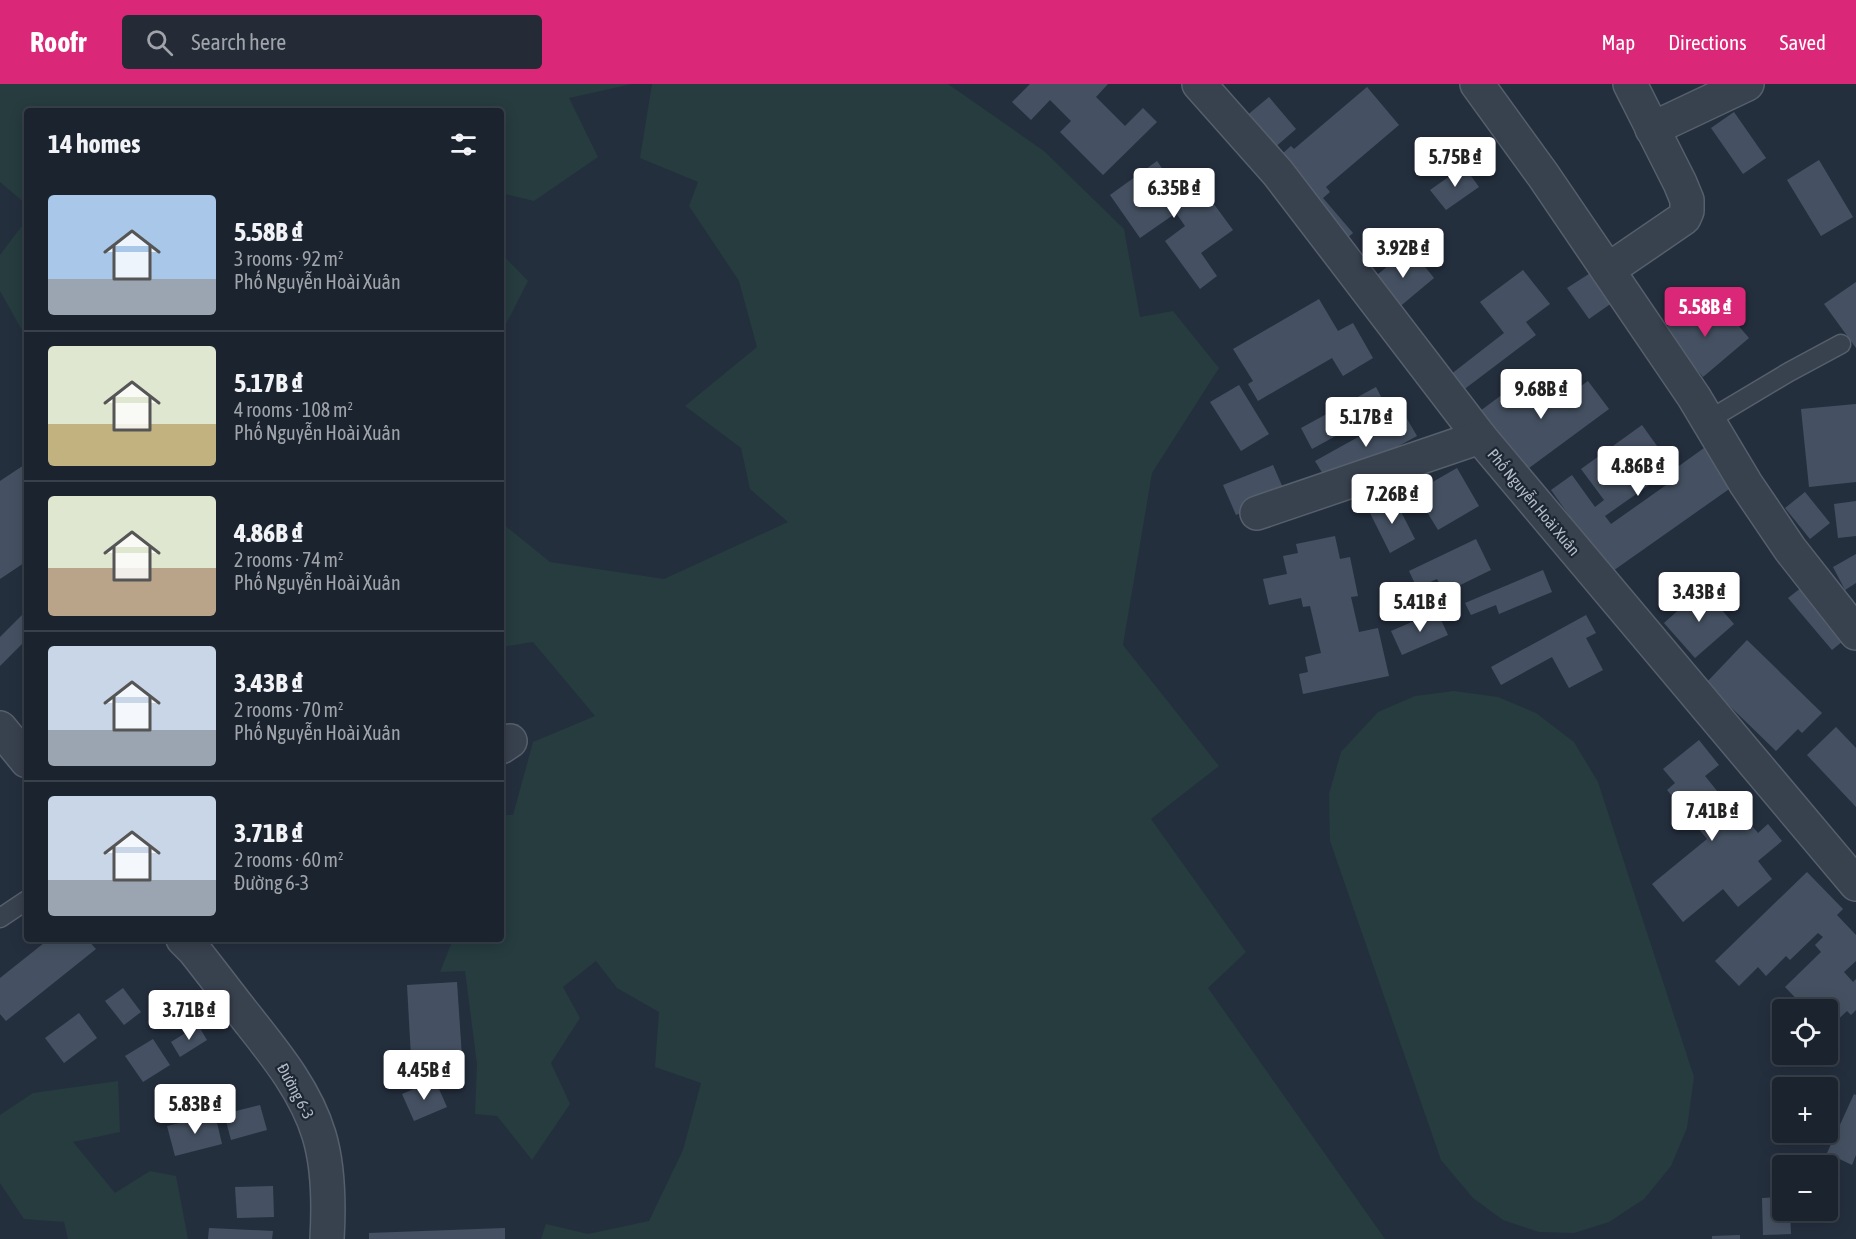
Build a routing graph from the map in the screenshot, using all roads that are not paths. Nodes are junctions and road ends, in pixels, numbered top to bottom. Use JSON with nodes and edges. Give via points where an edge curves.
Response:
{"nodes":[{"id":1,"x":1199,"y":84,"type":"edge"},
{"id":2,"x":1477,"y":84,"type":"edge"},
{"id":3,"x":1630,"y":84,"type":"edge"},
{"id":4,"x":1747,"y":84,"type":"edge"},
{"id":5,"x":1653,"y":129,"type":"junction"},
{"id":6,"x":1608,"y":270,"type":"junction"},
{"id":7,"x":1841,"y":344,"type":"dead end"},
{"id":8,"x":1707,"y":421,"type":"junction"},
{"id":9,"x":1479,"y":437,"type":"junction"},
{"id":10,"x":1257,"y":513,"type":"dead end"},
{"id":11,"x":1856,"y":633,"type":"edge"},
{"id":12,"x":1856,"y":884,"type":"edge"},
{"id":13,"x":24,"y":902,"type":"edge"},
{"id":14,"x":0,"y":918,"type":"edge"},
{"id":15,"x":196,"y":943,"type":"edge"},
{"id":16,"x":327,"y":1239,"type":"edge"}],
"edges":[{"from":1,"to":9,"type":"street","name":"Phố Nguyễn Hoài Xuân","via":[[1278,173]]},
{"from":2,"to":6,"type":"street"},
{"from":3,"to":5,"type":"street"},
{"from":4,"to":5,"type":"street"},
{"from":5,"to":6,"type":"street","via":[[1680,183],[1687,211],[1684,218]]},
{"from":6,"to":8,"type":"street"},
{"from":7,"to":8,"type":"lane"},
{"from":8,"to":11,"type":"street","via":[[1790,549]]},
{"from":9,"to":10,"type":"street"},
{"from":9,"to":12,"type":"street","name":"Phố Nguyễn Hoài Xuân"},
{"from":13,"to":14,"type":"lane"},
{"from":15,"to":16,"type":"street","name":"Đường 6-3","via":[[283,1063],[319,1134],[326,1171]]}]}
